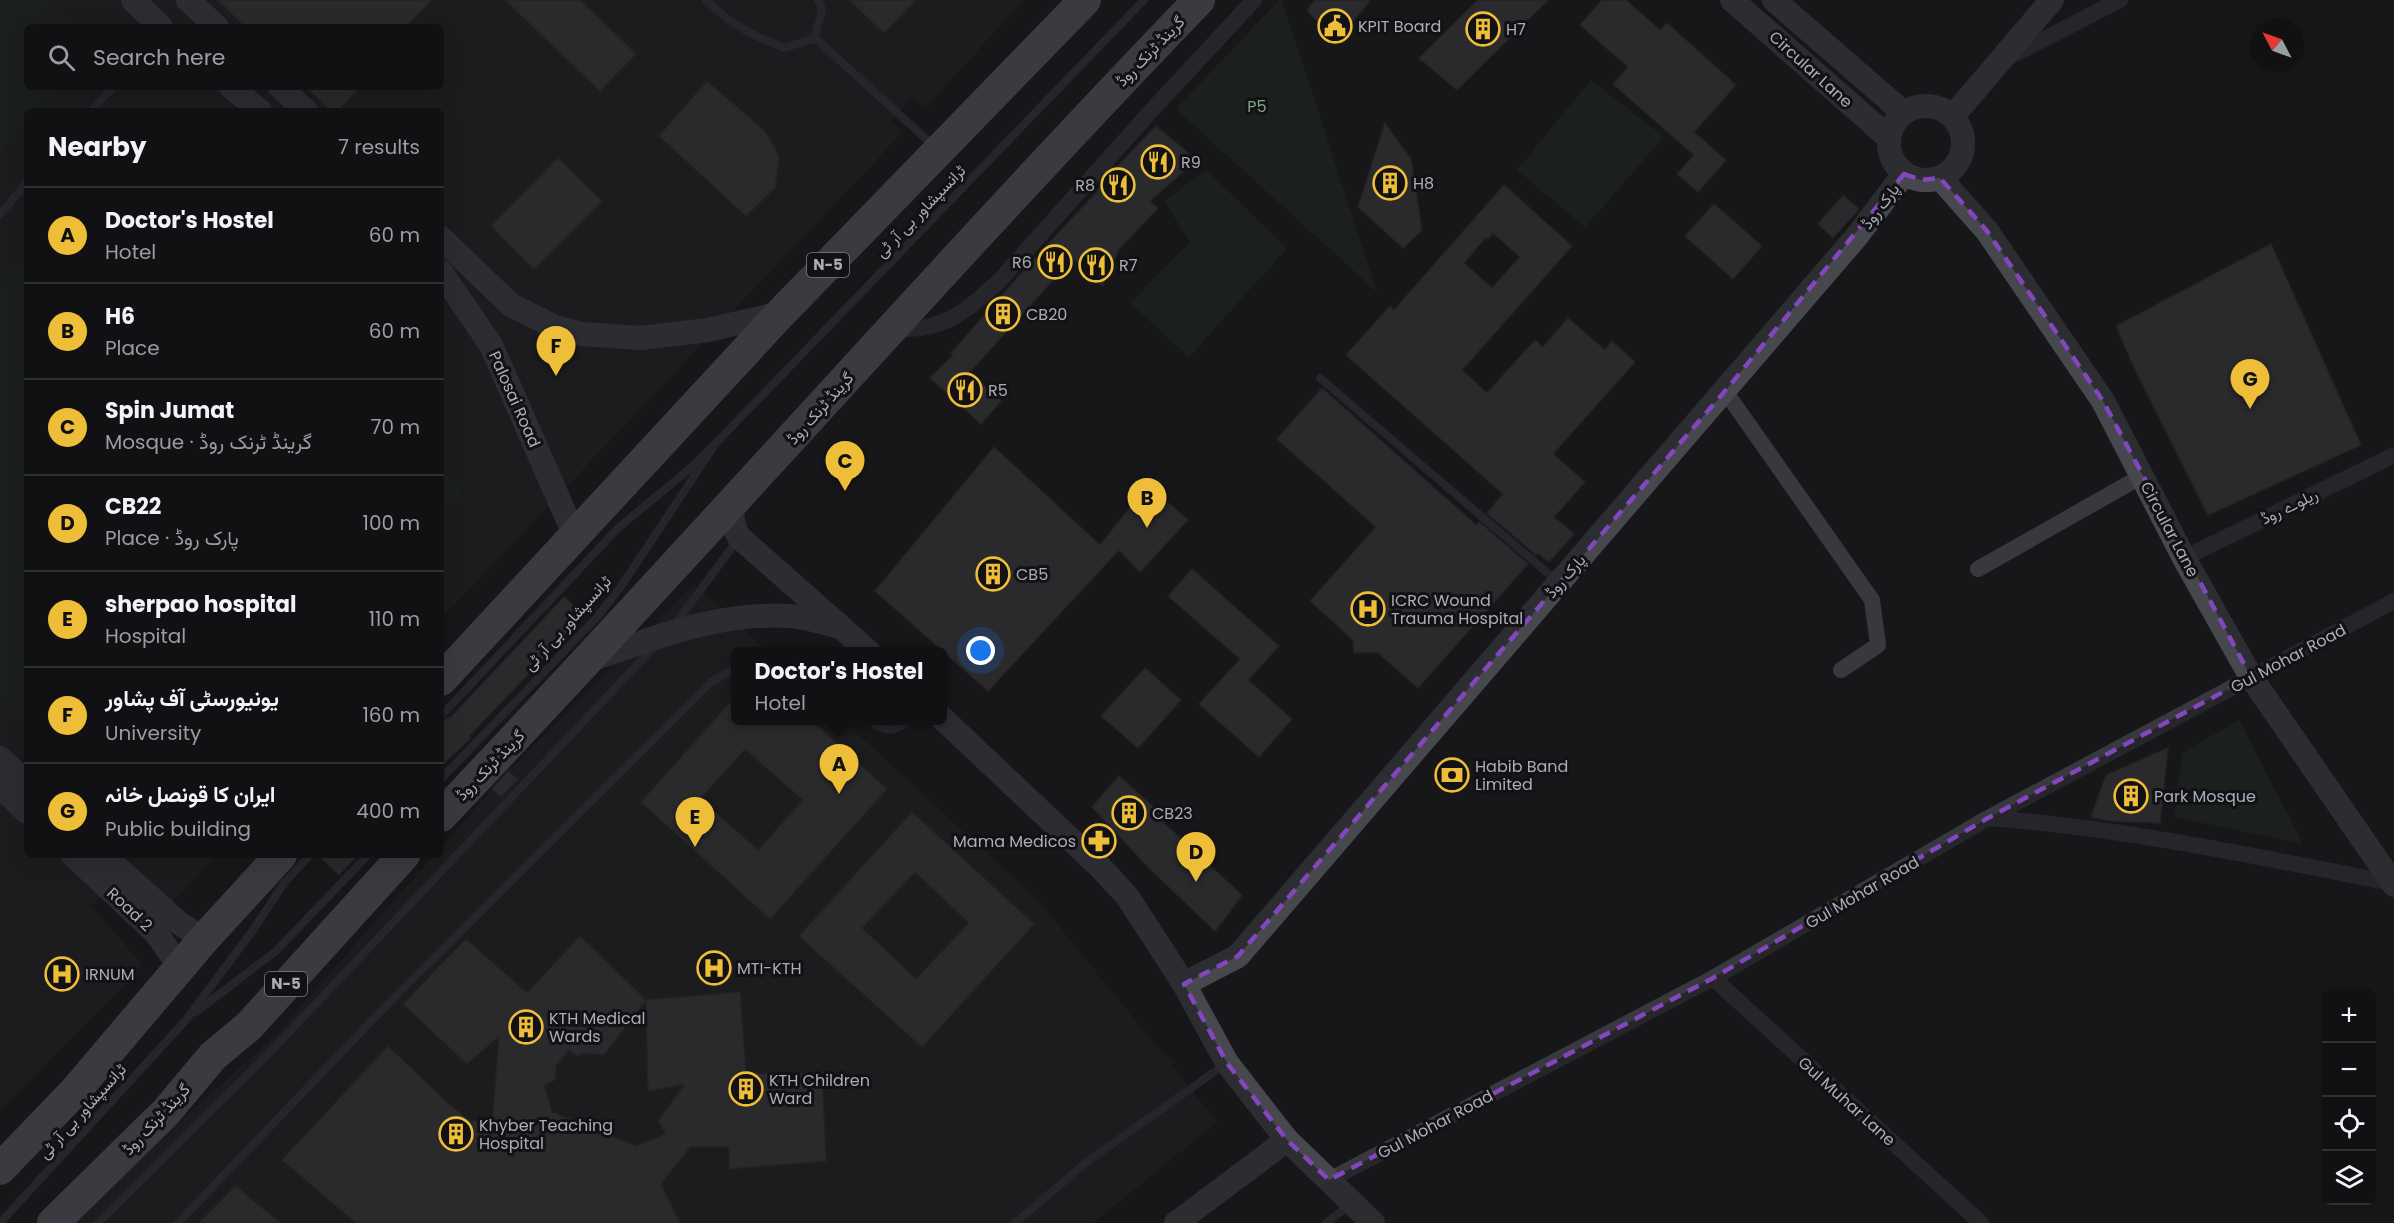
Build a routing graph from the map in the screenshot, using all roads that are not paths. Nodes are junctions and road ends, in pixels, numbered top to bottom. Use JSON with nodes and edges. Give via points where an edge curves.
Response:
{"nodes":[{"id":1,"x":134,"y":0,"type":"edge"},
{"id":2,"x":188,"y":0,"type":"edge"},
{"id":3,"x":706,"y":0,"type":"edge"},
{"id":4,"x":818,"y":0,"type":"edge"},
{"id":5,"x":1085,"y":0,"type":"edge"},
{"id":6,"x":1144,"y":0,"type":"edge"},
{"id":7,"x":1174,"y":0,"type":"edge"},
{"id":8,"x":1199,"y":0,"type":"edge"},
{"id":9,"x":1254,"y":0,"type":"edge"},
{"id":10,"x":1732,"y":0,"type":"edge"},
{"id":11,"x":1774,"y":0,"type":"edge"},
{"id":12,"x":2052,"y":0,"type":"edge"},
{"id":13,"x":2120,"y":0,"type":"edge"},
{"id":14,"x":158,"y":24,"type":"edge"},
{"id":15,"x":214,"y":24,"type":"edge"},
{"id":16,"x":815,"y":38,"type":"junction"},
{"id":17,"x":2001,"y":61,"type":"junction"},
{"id":18,"x":109,"y":90,"type":"edge"},
{"id":19,"x":235,"y":90,"type":"edge"},
{"id":20,"x":283,"y":90,"type":"edge"},
{"id":21,"x":1111,"y":91,"type":"junction"},
{"id":22,"x":94,"y":108,"type":"edge"},
{"id":23,"x":256,"y":108,"type":"edge"},
{"id":24,"x":303,"y":108,"type":"edge"},
{"id":25,"x":1904,"y":113,"type":"junction"},
{"id":26,"x":1952,"y":117,"type":"junction"},
{"id":27,"x":1889,"y":138,"type":"junction"},
{"id":28,"x":939,"y":152,"type":"junction"},
{"id":29,"x":1904,"y":174,"type":"junction"},
{"id":30,"x":1940,"y":178,"type":"junction"},
{"id":31,"x":24,"y":186,"type":"edge"},
{"id":32,"x":0,"y":214,"type":"edge"},
{"id":33,"x":444,"y":241,"type":"edge"},
{"id":34,"x":444,"y":276,"type":"edge"},
{"id":35,"x":781,"y":314,"type":"junction"},
{"id":36,"x":890,"y":329,"type":"junction"},
{"id":37,"x":1320,"y":378,"type":"dead end"},
{"id":38,"x":1725,"y":391,"type":"junction"},
{"id":39,"x":716,"y":443,"type":"junction"},
{"id":40,"x":2394,"y":454,"type":"edge"},
{"id":41,"x":2142,"y":476,"type":"junction"},
{"id":42,"x":733,"y":503,"type":"junction"},
{"id":43,"x":574,"y":534,"type":"junction"},
{"id":44,"x":739,"y":537,"type":"junction"},
{"id":45,"x":2184,"y":558,"type":"junction"},
{"id":46,"x":1978,"y":569,"type":"dead end"},
{"id":47,"x":1559,"y":583,"type":"junction"},
{"id":48,"x":2394,"y":601,"type":"edge"},
{"id":49,"x":842,"y":628,"type":"junction"},
{"id":50,"x":669,"y":632,"type":"junction"},
{"id":51,"x":864,"y":647,"type":"edge"},
{"id":52,"x":588,"y":661,"type":"junction"},
{"id":53,"x":731,"y":670,"type":"edge"},
{"id":54,"x":1841,"y":670,"type":"dead end"},
{"id":55,"x":444,"y":677,"type":"edge"},
{"id":56,"x":2251,"y":677,"type":"junction"},
{"id":57,"x":444,"y":713,"type":"edge"},
{"id":58,"x":947,"y":723,"type":"edge"},
{"id":59,"x":880,"y":725,"type":"edge"},
{"id":60,"x":904,"y":725,"type":"edge"},
{"id":61,"x":0,"y":758,"type":"edge"},
{"id":62,"x":444,"y":776,"type":"edge"},
{"id":63,"x":24,"y":780,"type":"edge"},
{"id":64,"x":0,"y":786,"type":"edge"},
{"id":65,"x":24,"y":809,"type":"edge"},
{"id":66,"x":444,"y":813,"type":"edge"},
{"id":67,"x":1988,"y":818,"type":"junction"},
{"id":68,"x":76,"y":858,"type":"edge"},
{"id":69,"x":106,"y":858,"type":"edge"},
{"id":70,"x":278,"y":858,"type":"edge"},
{"id":71,"x":307,"y":858,"type":"edge"},
{"id":72,"x":365,"y":858,"type":"edge"},
{"id":73,"x":401,"y":858,"type":"edge"},
{"id":74,"x":2393,"y":884,"type":"edge"},
{"id":75,"x":204,"y":939,"type":"junction"},
{"id":76,"x":180,"y":968,"type":"junction"},
{"id":77,"x":1713,"y":978,"type":"junction"},
{"id":78,"x":1185,"y":984,"type":"junction"},
{"id":79,"x":186,"y":1020,"type":"junction"},
{"id":80,"x":1227,"y":1063,"type":"junction"},
{"id":81,"x":1287,"y":1140,"type":"junction"},
{"id":82,"x":0,"y":1168,"type":"edge"},
{"id":83,"x":1329,"y":1180,"type":"junction"},
{"id":84,"x":1352,"y":1203,"type":"junction"},
{"id":85,"x":0,"y":1223,"type":"edge"},
{"id":86,"x":53,"y":1223,"type":"edge"},
{"id":87,"x":98,"y":1223,"type":"edge"},
{"id":88,"x":178,"y":1223,"type":"edge"},
{"id":89,"x":1015,"y":1223,"type":"edge"},
{"id":90,"x":1176,"y":1223,"type":"edge"},
{"id":91,"x":1326,"y":1223,"type":"edge"},
{"id":92,"x":1373,"y":1223,"type":"edge"},
{"id":93,"x":1980,"y":1223,"type":"edge"}],
"edges":[{"from":1,"to":14,"type":"street"},
{"from":2,"to":15,"type":"street"},
{"from":3,"to":16,"type":"lane","via":[[748,34],[784,48]]},
{"from":4,"to":16,"type":"lane","via":[[822,9]]},
{"from":5,"to":28,"type":"highway","number":"N-5"},
{"from":6,"to":39,"type":"lane","name":"ٹرانسپشاور بی آر ٹی"},
{"from":7,"to":21,"type":"highway","via":[[1130,51]]},
{"from":8,"to":21,"type":"highway","name":"گرینڈ ٹرنک روڈ"},
{"from":9,"to":36,"type":"street","via":[[974,304],[942,324],[916,331]]},
{"from":10,"to":27,"type":"street","name":"Circular Lane"},
{"from":11,"to":25,"type":"street"},
{"from":12,"to":17,"type":"street"},
{"from":13,"to":17,"type":"street"},
{"from":16,"to":28,"type":"lane"},
{"from":17,"to":26,"type":"street"},
{"from":18,"to":22,"type":"lane"},
{"from":19,"to":23,"type":"street"},
{"from":20,"to":24,"type":"street"},
{"from":21,"to":36,"type":"highway","name":"گرینڈ ٹرنک روڈ"},
{"from":25,"to":26,"type":"street","via":[[1931,106]]},
{"from":25,"to":27,"type":"street"},
{"from":26,"to":30,"type":"street","via":[[1961,132],[1962,150],[1954,167]]},
{"from":27,"to":29,"type":"street","via":[[1892,159]]},
{"from":28,"to":35,"type":"highway","number":"N-5"},
{"from":29,"to":30,"type":"street","via":[[1921,180]]},
{"from":29,"to":38,"type":"street","name":"پارک روڈ","via":[[1857,236]]},
{"from":30,"to":41,"type":"street","name":"Circular Lane","via":[[1987,231],[2103,401]]},
{"from":31,"to":32,"type":"lane"},
{"from":33,"to":35,"type":"street","via":[[511,305],[555,327],[582,334],[641,338],[708,330]]},
{"from":34,"to":43,"type":"street","name":"Palosai Road","via":[[491,345]]},
{"from":35,"to":43,"type":"highway","number":"N-5"},
{"from":36,"to":42,"type":"highway","name":"گرینڈ ٹرنک روڈ"},
{"from":37,"to":47,"type":"lane"},
{"from":38,"to":47,"type":"street","name":"پارک روڈ"},
{"from":38,"to":54,"type":"street","via":[[1872,600],[1878,645]]},
{"from":39,"to":57,"type":"lane","name":"ٹرانسپشاور بی آر ٹی","via":[[618,528]]},
{"from":39,"to":62,"type":"lane","name":"ٹرانسپشاور بی آر ٹی","via":[[598,616]]},
{"from":40,"to":45,"type":"street","name":"ریلوے روڈ"},
{"from":41,"to":45,"type":"street","name":"Circular Lane"},
{"from":41,"to":46,"type":"street"},
{"from":42,"to":44,"type":"street","via":[[732,518]]},
{"from":42,"to":52,"type":"highway","name":"گرینڈ ٹرنک روڈ"},
{"from":43,"to":55,"type":"highway","number":"N-5"},
{"from":44,"to":49,"type":"street"},
{"from":44,"to":50,"type":"lane"},
{"from":45,"to":56,"type":"street","name":"Circular Lane"},
{"from":47,"to":78,"type":"street","name":"پارک روڈ","via":[[1238,956]]},
{"from":48,"to":56,"type":"street","name":"Gul Mohar Road"},
{"from":49,"to":50,"type":"street","via":[[789,616],[737,617]]},
{"from":49,"to":51,"type":"street"},
{"from":50,"to":52,"type":"street"},
{"from":50,"to":87,"type":"lane","via":[[273,1049]]},
{"from":52,"to":66,"type":"highway","name":"گرینڈ ٹرنک روڈ"},
{"from":53,"to":88,"type":"lane","via":[[710,683],[388,1004]]},
{"from":56,"to":67,"type":"street","name":"Gul Mohar Road"},
{"from":56,"to":74,"type":"street","name":"Circular Lane"},
{"from":58,"to":78,"type":"street","via":[[1127,896]]},
{"from":59,"to":60,"type":"lane","via":[[889,730]]},
{"from":61,"to":63,"type":"street"},
{"from":64,"to":65,"type":"street"},
{"from":67,"to":74,"type":"street","via":[[2197,845]]},
{"from":67,"to":77,"type":"street","name":"Gul Mohar Road"},
{"from":68,"to":76,"type":"street","name":"Road 2","via":[[157,934]]},
{"from":69,"to":75,"type":"street","name":"Road 2","via":[[179,923]]},
{"from":70,"to":75,"type":"highway"},
{"from":71,"to":79,"type":"lane","name":"ٹرانسپشاور بی آر ٹی","via":[[284,883]]},
{"from":72,"to":79,"type":"lane","name":"ٹرانسپشاور بی آر ٹی","via":[[276,951]]},
{"from":73,"to":86,"type":"highway","name":"گرینڈ ٹرنک روڈ","number":"N-5","via":[[249,1026],[213,1056],[166,1112]]},
{"from":75,"to":76,"type":"highway"},
{"from":76,"to":82,"type":"highway","via":[[76,1090]]},
{"from":77,"to":83,"type":"street","name":"Gul Mohar Road"},
{"from":77,"to":93,"type":"street","name":"Gul Muhar Lane"},
{"from":78,"to":80,"type":"street"},
{"from":79,"to":85,"type":"lane","name":"ٹرانسپشاور بی آر ٹی"},
{"from":80,"to":81,"type":"street"},
{"from":80,"to":89,"type":"lane","via":[[1088,1161]]},
{"from":81,"to":83,"type":"street"},
{"from":81,"to":90,"type":"street"},
{"from":83,"to":84,"type":"street"},
{"from":84,"to":91,"type":"lane"},
{"from":84,"to":92,"type":"street"}]}
